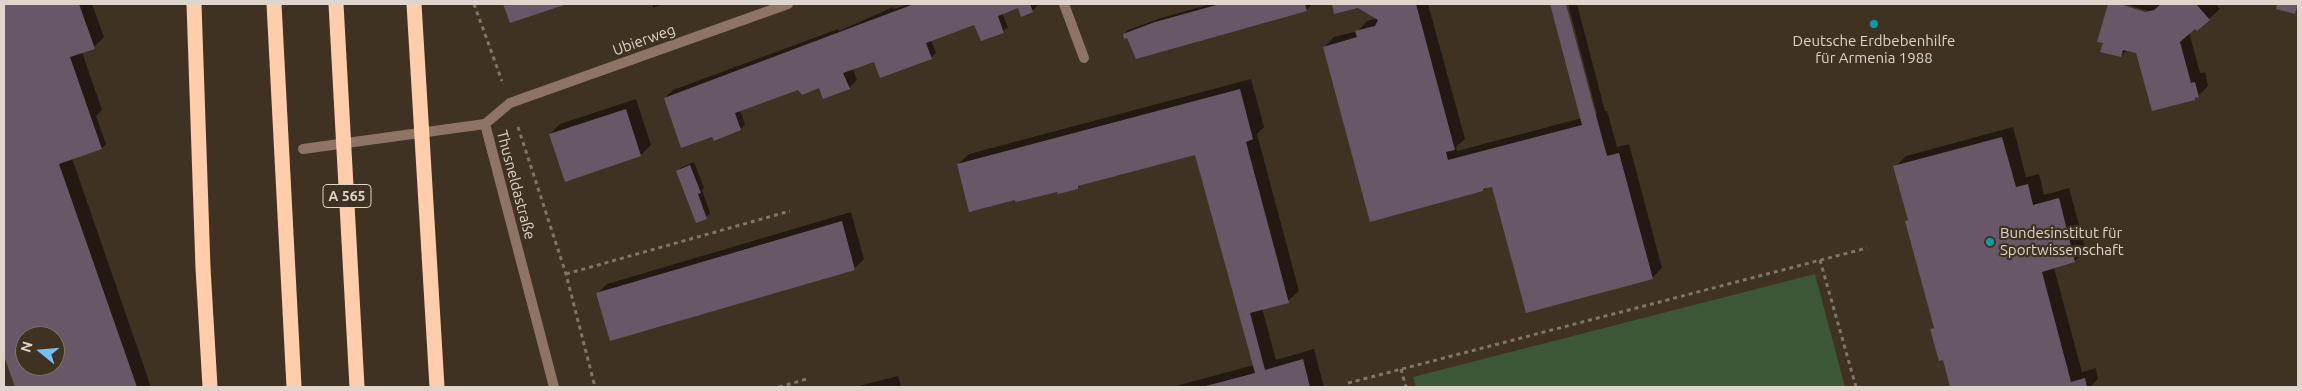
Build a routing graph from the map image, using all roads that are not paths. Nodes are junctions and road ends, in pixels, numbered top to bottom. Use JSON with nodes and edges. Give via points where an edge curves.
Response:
{"nodes":[{"id":1,"x":194,"y":4,"type":"edge"},
{"id":2,"x":274,"y":4,"type":"edge"},
{"id":3,"x":336,"y":4,"type":"edge"},
{"id":4,"x":414,"y":4,"type":"edge"},
{"id":5,"x":788,"y":4,"type":"edge"},
{"id":6,"x":1064,"y":4,"type":"edge"},
{"id":7,"x":1084,"y":58,"type":"dead end"},
{"id":8,"x":510,"y":104,"type":"joint"},
{"id":9,"x":485,"y":124,"type":"junction"},
{"id":10,"x":303,"y":149,"type":"dead end"},
{"id":11,"x":210,"y":387,"type":"edge"},
{"id":12,"x":294,"y":387,"type":"edge"},
{"id":13,"x":356,"y":387,"type":"edge"},
{"id":14,"x":437,"y":387,"type":"edge"},
{"id":15,"x":554,"y":387,"type":"edge"}],
"edges":[{"from":1,"to":11,"type":"highway"},
{"from":2,"to":12,"type":"highway"},
{"from":3,"to":13,"type":"highway","number":"A 565","bridge":true},
{"from":4,"to":14,"type":"highway","bridge":true},
{"from":5,"to":8,"type":"street","name":"Ubierweg"},
{"from":6,"to":7,"type":"street"},
{"from":8,"to":9,"type":"street","name":"Thusneldastraße"},
{"from":9,"to":10,"type":"street"},
{"from":9,"to":15,"type":"street","name":"Thusneldastraße"}]}
